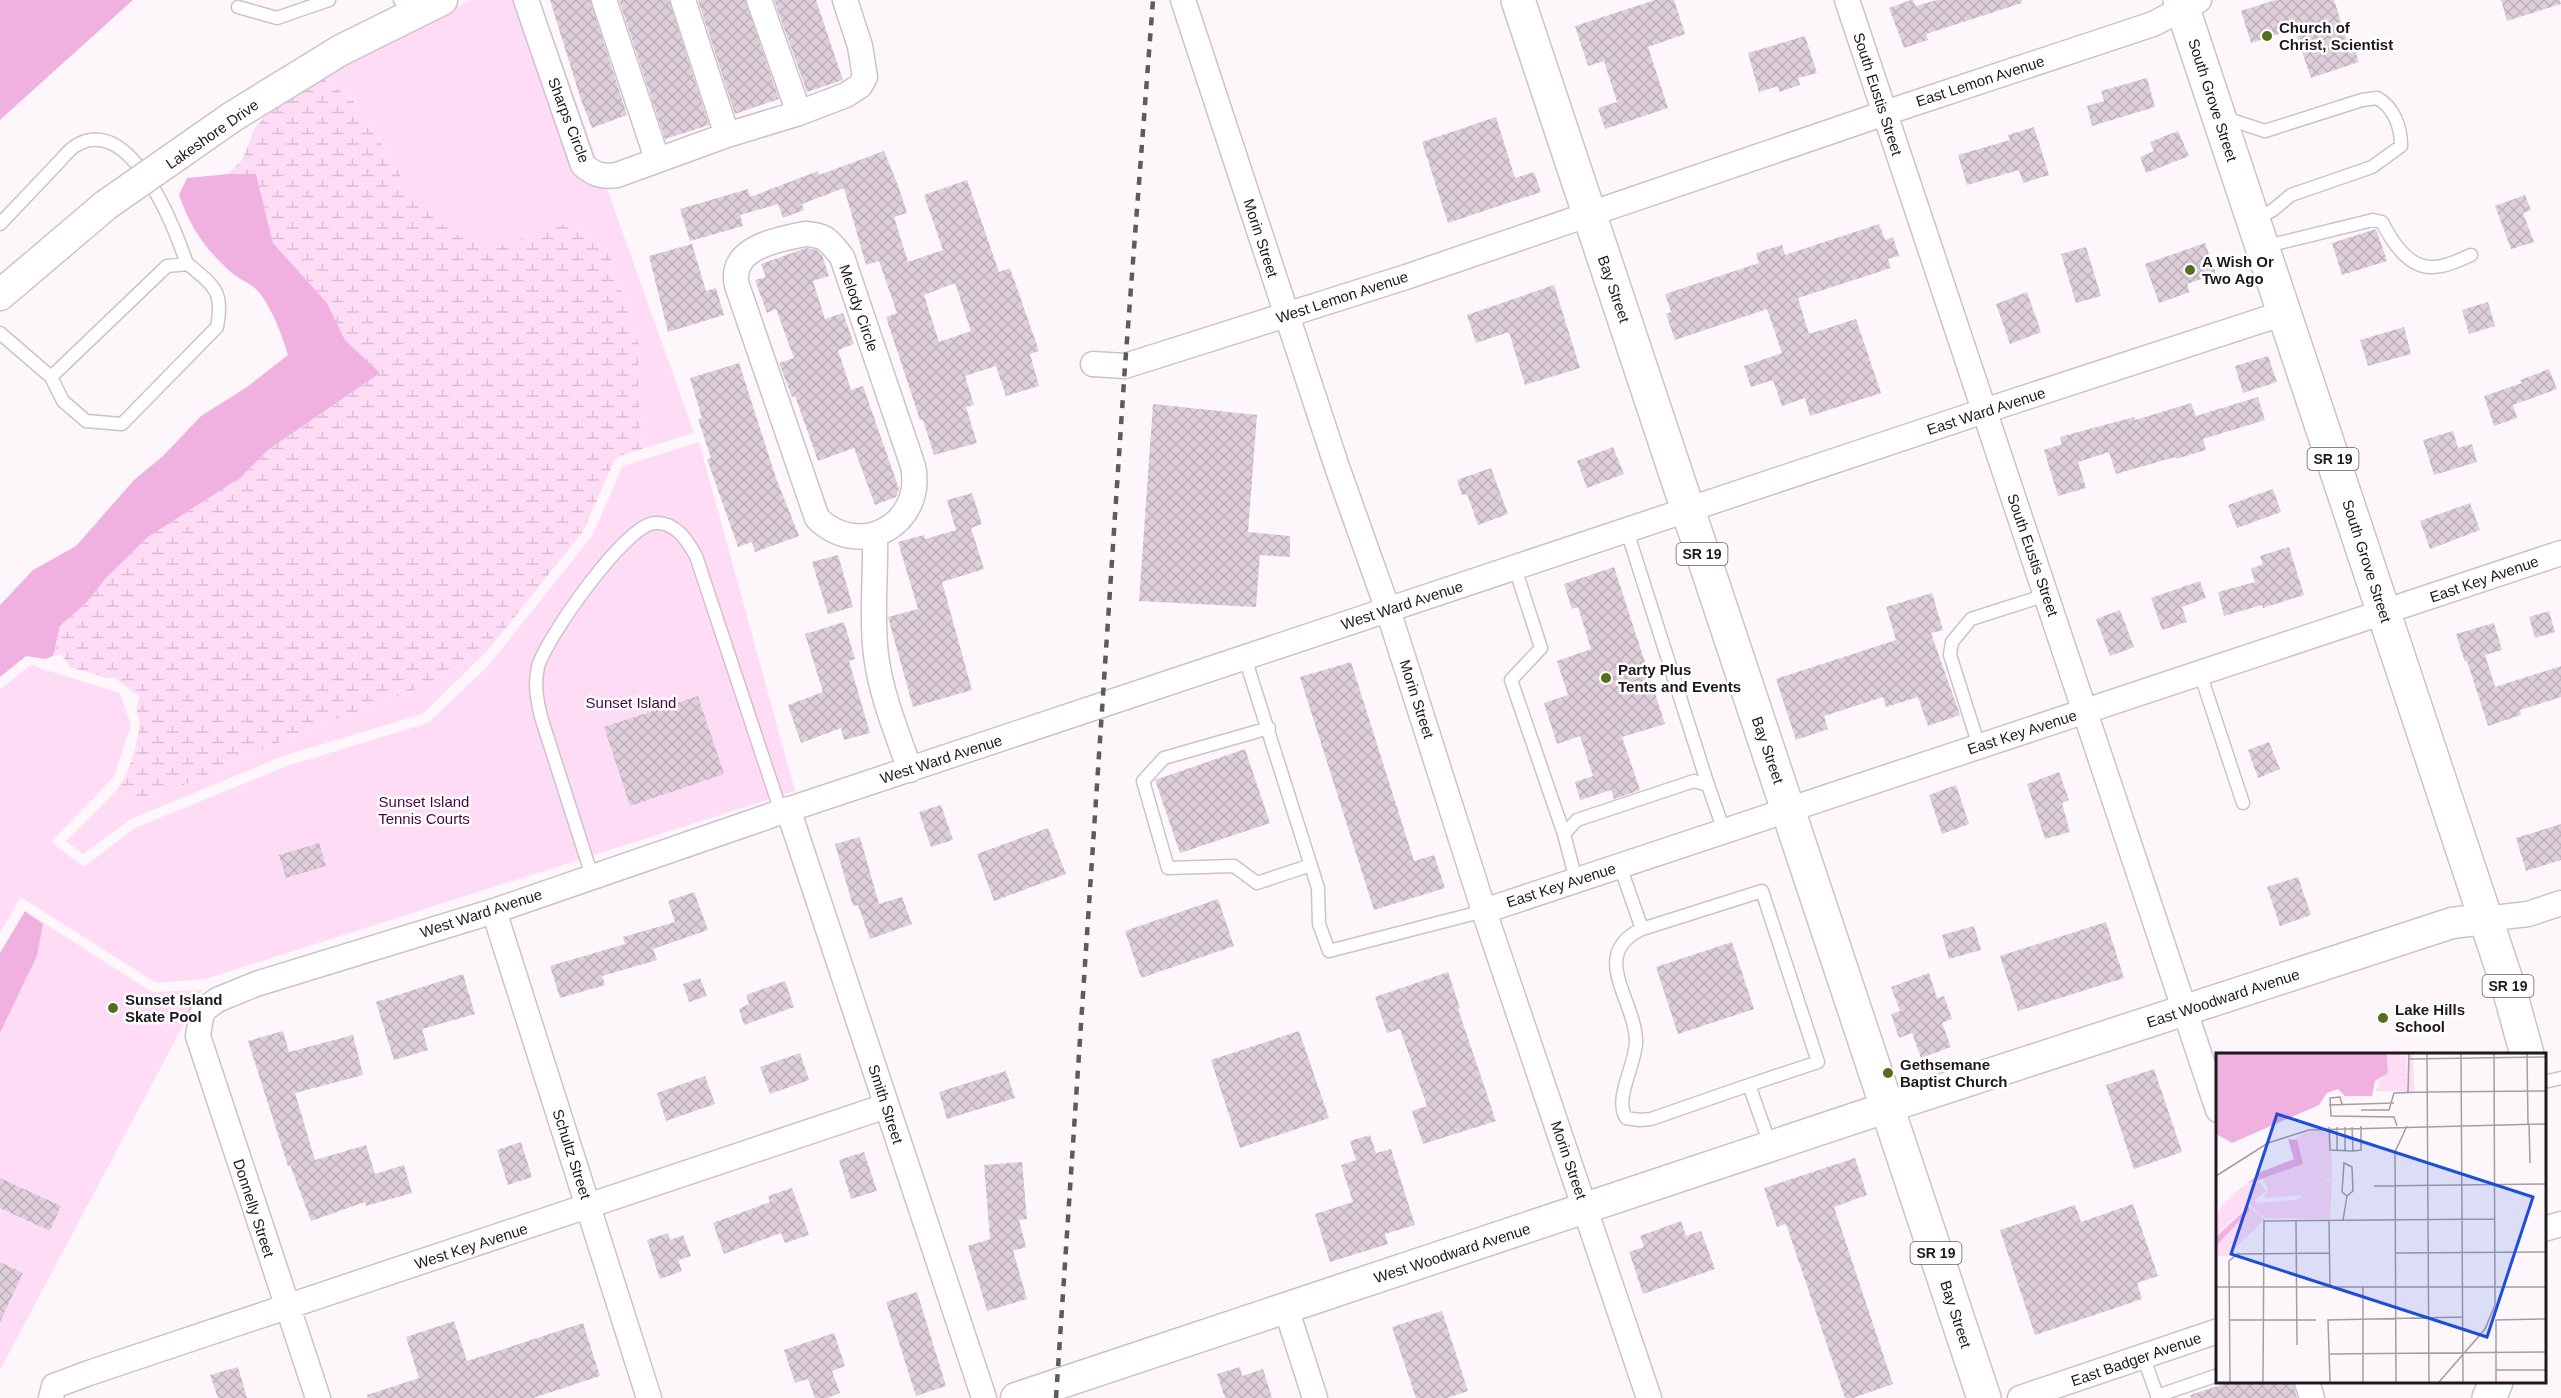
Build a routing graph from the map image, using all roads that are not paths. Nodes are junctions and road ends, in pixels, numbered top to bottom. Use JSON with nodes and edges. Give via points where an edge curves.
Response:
{"nodes":[{"id":1,"x":329,"y":0,"type":"edge"},
{"id":2,"x":442,"y":0,"type":"edge"},
{"id":3,"x":526,"y":0,"type":"edge"},
{"id":4,"x":604,"y":0,"type":"edge"},
{"id":5,"x":683,"y":0,"type":"edge"},
{"id":6,"x":759,"y":0,"type":"edge"},
{"id":7,"x":845,"y":0,"type":"edge"},
{"id":8,"x":1183,"y":0,"type":"edge"},
{"id":9,"x":1518,"y":0,"type":"edge"},
{"id":10,"x":1847,"y":0,"type":"edge"},
{"id":11,"x":2187,"y":3,"type":"edge"},
{"id":12,"x":238,"y":7,"type":"dead end"},
{"id":13,"x":405,"y":8,"type":"edge"},
{"id":14,"x":799,"y":113,"type":"junction"},
{"id":15,"x":1885,"y":113,"type":"junction"},
{"id":16,"x":2218,"y":116,"type":"junction"},
{"id":17,"x":728,"y":135,"type":"junction"},
{"id":18,"x":657,"y":159,"type":"junction"},
{"id":19,"x":1588,"y":213,"type":"junction"},
{"id":20,"x":0,"y":224,"type":"edge"},
{"id":21,"x":2258,"y":234,"type":"junction"},
{"id":22,"x":2471,"y":255,"type":"dead end"},
{"id":23,"x":187,"y":264,"type":"junction"},
{"id":24,"x":0,"y":295,"type":"edge"},
{"id":25,"x":2284,"y":313,"type":"junction"},
{"id":26,"x":1286,"y":315,"type":"junction"},
{"id":27,"x":0,"y":333,"type":"edge"},
{"id":28,"x":1093,"y":364,"type":"dead end"},
{"id":29,"x":51,"y":376,"type":"junction"},
{"id":30,"x":1984,"y":411,"type":"junction"},
{"id":31,"x":1688,"y":511,"type":"junction"},
{"id":32,"x":1627,"y":531,"type":"junction"},
{"id":33,"x":875,"y":536,"type":"junction"},
{"id":34,"x":2561,"y":553,"type":"edge"},
{"id":35,"x":1515,"y":568,"type":"junction"},
{"id":36,"x":2046,"y":595,"type":"junction"},
{"id":37,"x":1388,"y":610,"type":"junction"},
{"id":38,"x":2384,"y":612,"type":"junction"},
{"id":39,"x":1245,"y":658,"type":"junction"},
{"id":40,"x":2199,"y":673,"type":"junction"},
{"id":41,"x":2085,"y":711,"type":"junction"},
{"id":42,"x":1269,"y":728,"type":"junction"},
{"id":43,"x":1979,"y":746,"type":"junction"},
{"id":44,"x":910,"y":770,"type":"junction"},
{"id":45,"x":1708,"y":785,"type":"junction"},
{"id":46,"x":2243,"y":803,"type":"dead end"},
{"id":47,"x":1788,"y":809,"type":"junction"},
{"id":48,"x":785,"y":811,"type":"junction"},
{"id":49,"x":1724,"y":831,"type":"junction"},
{"id":50,"x":1564,"y":834,"type":"junction"},
{"id":51,"x":1311,"y":865,"type":"junction"},
{"id":52,"x":1620,"y":866,"type":"junction"},
{"id":53,"x":592,"y":876,"type":"junction"},
{"id":54,"x":1576,"y":880,"type":"junction"},
{"id":55,"x":2561,"y":903,"type":"edge"},
{"id":56,"x":494,"y":910,"type":"junction"},
{"id":57,"x":1484,"y":911,"type":"junction"},
{"id":58,"x":2486,"y":919,"type":"junction"},
{"id":59,"x":1642,"y":929,"type":"junction"},
{"id":60,"x":2185,"y":1010,"type":"junction"},
{"id":61,"x":201,"y":1016,"type":"joint"},
{"id":62,"x":2527,"y":1053,"type":"edge"},
{"id":63,"x":2561,"y":1078,"type":"edge"},
{"id":64,"x":2546,"y":1082,"type":"edge"},
{"id":65,"x":1749,"y":1085,"type":"junction"},
{"id":66,"x":886,"y":1106,"type":"junction"},
{"id":67,"x":1888,"y":1107,"type":"junction"},
{"id":68,"x":2216,"y":1107,"type":"edge"},
{"id":69,"x":1771,"y":1147,"type":"junction"},
{"id":70,"x":589,"y":1207,"type":"junction"},
{"id":71,"x":1586,"y":1209,"type":"junction"},
{"id":72,"x":2561,"y":1224,"type":"edge"},
{"id":73,"x":2546,"y":1228,"type":"edge"},
{"id":74,"x":288,"y":1307,"type":"junction"},
{"id":75,"x":1286,"y":1308,"type":"junction"},
{"id":76,"x":2216,"y":1331,"type":"edge"},
{"id":77,"x":2144,"y":1356,"type":"junction"},
{"id":78,"x":2216,"y":1375,"type":"edge"},
{"id":79,"x":2307,"y":1383,"type":"edge"},
{"id":80,"x":2496,"y":1383,"type":"edge"},
{"id":81,"x":2060,"y":1391,"type":"edge"},
{"id":82,"x":53,"y":1392,"type":"edge"},
{"id":83,"x":643,"y":1396,"type":"edge"},
{"id":84,"x":2157,"y":1397,"type":"edge"},
{"id":85,"x":318,"y":1398,"type":"edge"},
{"id":86,"x":984,"y":1398,"type":"edge"},
{"id":87,"x":1016,"y":1398,"type":"edge"},
{"id":88,"x":1315,"y":1398,"type":"edge"},
{"id":89,"x":1648,"y":1398,"type":"edge"},
{"id":90,"x":1984,"y":1398,"type":"edge"},
{"id":91,"x":2020,"y":1398,"type":"edge"},
{"id":92,"x":2312,"y":1398,"type":"edge"},
{"id":93,"x":2488,"y":1398,"type":"edge"}],
"edges":[{"from":1,"to":12,"type":"lane","via":[[277,18]]},
{"from":2,"to":13,"type":"street","name":"Lakeshore Drive"},
{"from":3,"to":18,"type":"street","name":"Sharps Circle","via":[[583,165],[602,177]]},
{"from":4,"to":18,"type":"street"},
{"from":5,"to":17,"type":"street"},
{"from":6,"to":14,"type":"street"},
{"from":7,"to":14,"type":"street","name":"Sharps Circle","via":[[865,77],[860,87],[846,95]]},
{"from":8,"to":26,"type":"street","name":"Morin Street"},
{"from":9,"to":19,"type":"main road","name":"Bay Street","number":"SR 19"},
{"from":10,"to":15,"type":"street","name":"South Eustis Street"},
{"from":11,"to":15,"type":"street","name":"East Lemon Avenue","via":[[2153,24]]},
{"from":11,"to":16,"type":"main road","name":"South Grove Street","number":"SR 19"},
{"from":13,"to":24,"type":"street","name":"Lakeshore Drive","bridge":true,"via":[[232,117],[106,205]]},
{"from":14,"to":17,"type":"street","name":"Sharps Circle"},
{"from":15,"to":19,"type":"street","name":"East Lemon Avenue"},
{"from":15,"to":30,"type":"street","name":"South Eustis Street"},
{"from":16,"to":21,"type":"main road","name":"South Grove Street","number":"SR 19"},
{"from":16,"to":21,"type":"lane","via":[[2265,131],[2377,98],[2390,108],[2401,132],[2401,146],[2372,167],[2291,195],[2273,210]]},
{"from":17,"to":18,"type":"street","name":"Sharps Circle"},
{"from":19,"to":26,"type":"street","name":"West Lemon Avenue"},
{"from":19,"to":31,"type":"main road","name":"Bay Street","number":"SR 19"},
{"from":20,"to":23,"type":"lane","via":[[76,145],[99,138],[119,145],[154,188],[174,225]]},
{"from":21,"to":22,"type":"lane","via":[[2373,220],[2382,222],[2401,252],[2428,267],[2443,266]]},
{"from":21,"to":25,"type":"main road","name":"South Grove Street","number":"SR 19"},
{"from":23,"to":29,"type":"lane","via":[[167,266]]},
{"from":23,"to":29,"type":"lane","via":[[213,285],[221,307],[217,327],[122,424],[86,421],[63,401]]},
{"from":25,"to":30,"type":"street","name":"East Ward Avenue"},
{"from":25,"to":38,"type":"main road","name":"South Grove Street","number":"SR 19"},
{"from":26,"to":28,"type":"street","name":"West Lemon Avenue","via":[[1125,366]]},
{"from":26,"to":37,"type":"street","name":"Morin Street"},
{"from":27,"to":29,"type":"lane"},
{"from":30,"to":31,"type":"street","name":"East Ward Avenue"},
{"from":30,"to":36,"type":"street","name":"South Eustis Street"},
{"from":31,"to":32,"type":"street","name":"West Ward Avenue"},
{"from":31,"to":47,"type":"main road","name":"Bay Street","number":"SR 19"},
{"from":32,"to":35,"type":"street","name":"West Ward Avenue"},
{"from":32,"to":45,"type":"lane"},
{"from":33,"to":33,"type":"street","name":"Melody Circle","via":[[841,534],[829,530],[817,518],[738,287],[739,264],[753,250],[787,238],[820,235],[842,257],[915,476],[908,509]]},
{"from":33,"to":44,"type":"street","via":[[876,658],[884,695]]},
{"from":34,"to":38,"type":"street","name":"East Key Avenue"},
{"from":35,"to":37,"type":"street","name":"West Ward Avenue"},
{"from":35,"to":50,"type":"lane","via":[[1541,648],[1511,680]]},
{"from":36,"to":41,"type":"street","name":"South Eustis Street"},
{"from":36,"to":43,"type":"lane","via":[[1971,619],[1952,642],[1950,656]]},
{"from":37,"to":39,"type":"street","name":"West Ward Avenue"},
{"from":37,"to":57,"type":"street","name":"Morin Street"},
{"from":38,"to":40,"type":"street","name":"East Key Avenue"},
{"from":38,"to":58,"type":"main road","name":"South Grove Street","number":"SR 19"},
{"from":39,"to":42,"type":"lane"},
{"from":39,"to":44,"type":"street","name":"West Ward Avenue"},
{"from":40,"to":41,"type":"street","name":"East Key Avenue"},
{"from":40,"to":46,"type":"lane"},
{"from":41,"to":43,"type":"street","name":"East Key Avenue"},
{"from":41,"to":60,"type":"street","name":"South Eustis Street"},
{"from":42,"to":51,"type":"lane"},
{"from":42,"to":51,"type":"lane","via":[[1164,758],[1143,781],[1168,868],[1234,866],[1257,883]]},
{"from":43,"to":47,"type":"street","name":"East Key Avenue"},
{"from":44,"to":48,"type":"street","name":"West Ward Avenue"},
{"from":45,"to":49,"type":"lane"},
{"from":45,"to":50,"type":"lane","via":[[1694,781],[1577,820]]},
{"from":47,"to":49,"type":"street","name":"East Key Avenue"},
{"from":47,"to":67,"type":"main road","name":"Bay Street","number":"SR 19"},
{"from":48,"to":53,"type":"street","name":"West Ward Avenue"},
{"from":48,"to":53,"type":"lane","via":[[696,556],[685,536],[671,527],[655,523],[643,527],[627,539],[574,603],[537,670],[537,699]]},
{"from":48,"to":66,"type":"street","name":"Smith Street"},
{"from":49,"to":52,"type":"street","name":"East Key Avenue"},
{"from":50,"to":54,"type":"lane"},
{"from":51,"to":57,"type":"lane","via":[[1318,888],[1319,924],[1329,951]]},
{"from":52,"to":54,"type":"street","name":"East Key Avenue"},
{"from":52,"to":59,"type":"lane"},
{"from":53,"to":56,"type":"street","name":"West Ward Avenue"},
{"from":54,"to":57,"type":"street","name":"East Key Avenue"},
{"from":55,"to":58,"type":"street","name":"East Woodward Avenue","via":[[2528,914]]},
{"from":56,"to":61,"type":"street","name":"West Ward Avenue","via":[[256,984],[217,1000]]},
{"from":56,"to":70,"type":"street","name":"Schultz Street"},
{"from":57,"to":71,"type":"street","name":"Morin Street"},
{"from":58,"to":60,"type":"street","name":"East Woodward Avenue","via":[[2452,923]]},
{"from":58,"to":62,"type":"main road","name":"South Grove Street","number":"SR 19"},
{"from":59,"to":65,"type":"lane","via":[[1622,942],[1616,960],[1636,1041],[1622,1098],[1626,1118],[1651,1119]]},
{"from":59,"to":65,"type":"lane","via":[[1762,891],[1818,1062]]},
{"from":60,"to":67,"type":"street","name":"East Woodward Avenue"},
{"from":60,"to":68,"type":"street","name":"South Eustis Street"},
{"from":61,"to":74,"type":"street","name":"Donnelly Street","via":[[198,1036]]},
{"from":63,"to":64,"type":"lane"},
{"from":65,"to":69,"type":"lane"},
{"from":66,"to":70,"type":"street","name":"West Key Avenue"},
{"from":66,"to":86,"type":"street","name":"Smith Street"},
{"from":67,"to":69,"type":"street","name":"West Woodward Avenue"},
{"from":67,"to":90,"type":"main road","name":"Bay Street","number":"SR 19"},
{"from":69,"to":71,"type":"street","name":"West Woodward Avenue"},
{"from":70,"to":74,"type":"street","name":"West Key Avenue"},
{"from":70,"to":83,"type":"street","name":"Schultz Street"},
{"from":71,"to":75,"type":"street","name":"West Woodward Avenue"},
{"from":71,"to":89,"type":"street","name":"Morin Street"},
{"from":72,"to":73,"type":"street"},
{"from":74,"to":82,"type":"street","name":"West Key Avenue"},
{"from":74,"to":85,"type":"street","name":"Donnelly Street"},
{"from":75,"to":87,"type":"street","name":"West Woodward Avenue"},
{"from":75,"to":88,"type":"street"},
{"from":76,"to":77,"type":"street","name":"East Badger Avenue"},
{"from":77,"to":81,"type":"street","name":"East Badger Avenue"},
{"from":77,"to":84,"type":"lane"},
{"from":78,"to":84,"type":"lane"},
{"from":79,"to":92,"type":"street"},
{"from":80,"to":93,"type":"main road"},
{"from":81,"to":91,"type":"street","name":"East Badger Avenue"}]}
